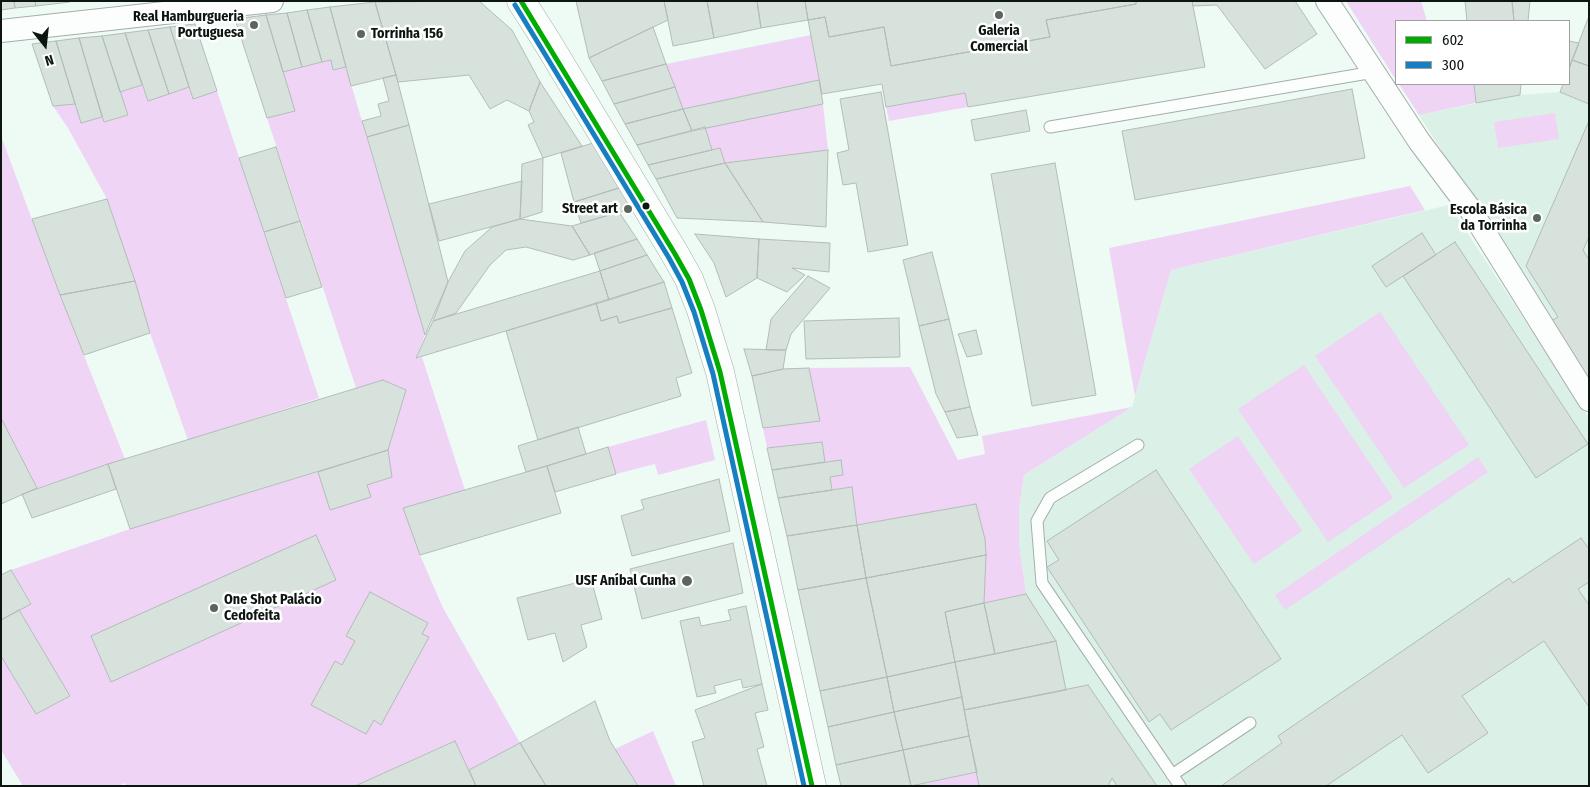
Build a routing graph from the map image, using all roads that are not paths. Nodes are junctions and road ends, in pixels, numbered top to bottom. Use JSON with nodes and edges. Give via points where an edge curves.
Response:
{"nodes":[{"id":1,"x":272,"y":1,"type":"edge"},
{"id":2,"x":521,"y":1,"type":"edge"},
{"id":3,"x":1327,"y":1,"type":"edge"},
{"id":4,"x":1,"y":31,"type":"edge"},
{"id":5,"x":1374,"y":72,"type":"junction"},
{"id":6,"x":1050,"y":127,"type":"dead end"},
{"id":7,"x":1589,"y":400,"type":"edge"},
{"id":8,"x":1138,"y":445,"type":"dead end"},
{"id":9,"x":1250,"y":723,"type":"dead end"},
{"id":10,"x":1172,"y":775,"type":"junction"},
{"id":11,"x":812,"y":786,"type":"edge"},
{"id":12,"x":1180,"y":786,"type":"edge"}],
"edges":[{"from":1,"to":4,"type":"street"},
{"from":2,"to":11,"type":"street","via":[[675,254],[702,310],[720,372]]},
{"from":3,"to":5,"type":"street"},
{"from":5,"to":6,"type":"lane"},
{"from":5,"to":7,"type":"street","via":[[1419,141],[1470,208]]},
{"from":8,"to":10,"type":"lane","via":[[1050,498],[1037,521],[1042,583]]},
{"from":9,"to":10,"type":"lane"},
{"from":10,"to":12,"type":"lane"}]}
